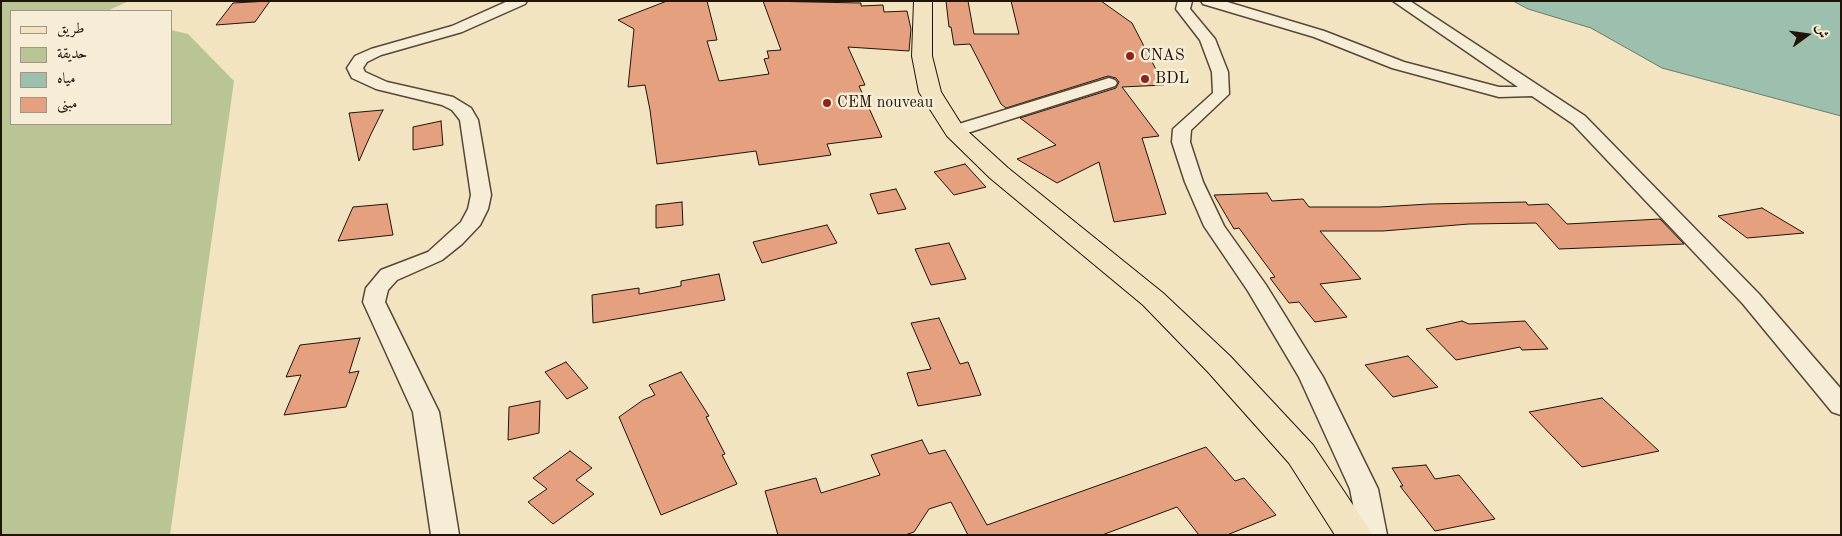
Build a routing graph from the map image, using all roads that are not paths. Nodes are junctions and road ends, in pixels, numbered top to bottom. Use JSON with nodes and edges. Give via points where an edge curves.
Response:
{"nodes":[{"id":1,"x":520,"y":1,"type":"edge"},
{"id":2,"x":923,"y":1,"type":"edge"},
{"id":3,"x":1185,"y":1,"type":"edge"},
{"id":4,"x":1208,"y":1,"type":"edge"},
{"id":5,"x":1400,"y":1,"type":"edge"},
{"id":6,"x":1109,"y":83,"type":"dead end"},
{"id":7,"x":1536,"y":91,"type":"junction"},
{"id":8,"x":955,"y":131,"type":"junction"},
{"id":9,"x":1841,"y":406,"type":"edge"},
{"id":10,"x":445,"y":535,"type":"edge"},
{"id":11,"x":1356,"y":535,"type":"edge"},
{"id":12,"x":1373,"y":535,"type":"edge"}],
"edges":[{"from":1,"to":10,"type":"street","via":[[457,29],[376,52],[361,60],[355,68],[358,75],[382,86],[458,106],[468,120],[481,195],[478,210],[456,240],[434,256],[389,275],[377,288],[374,302],[426,412]]},
{"from":2,"to":8,"type":"main road","via":[[922,56],[930,92]]},
{"from":3,"to":12,"type":"street","via":[[1183,9],[1207,39],[1220,72],[1221,94],[1182,129],[1181,142],[1194,182],[1214,226],[1311,376],[1364,489]]},
{"from":4,"to":7,"type":"street","via":[[1319,34],[1398,65],[1498,92]]},
{"from":5,"to":7,"type":"street"},
{"from":6,"to":8,"type":"street"},
{"from":7,"to":9,"type":"street","via":[[1579,120],[1752,299]]},
{"from":8,"to":11,"type":"main road","via":[[999,174],[1153,299],[1218,364],[1301,454]]}]}
